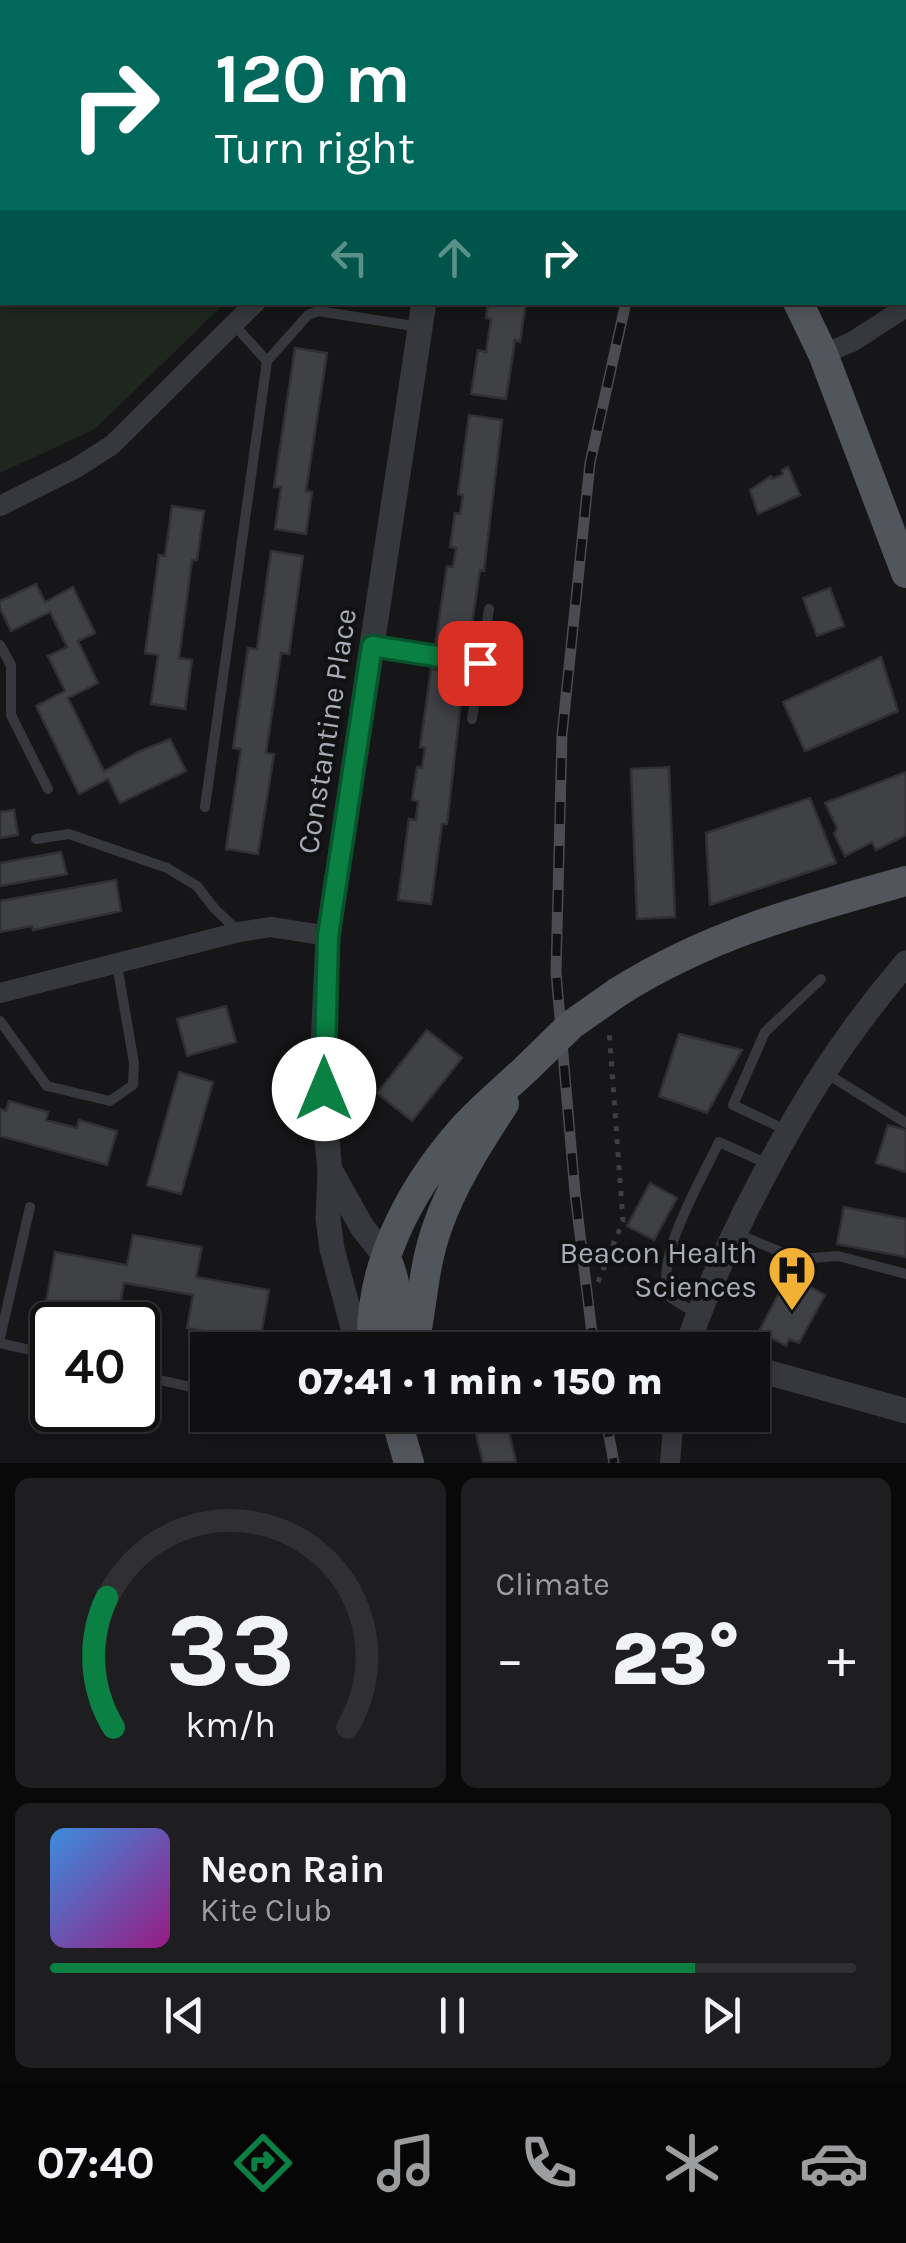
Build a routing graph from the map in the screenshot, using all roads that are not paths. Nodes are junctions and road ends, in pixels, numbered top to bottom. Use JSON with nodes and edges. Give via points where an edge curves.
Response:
{"nodes":[{"id":1,"x":253,"y":305,"type":"edge"},
{"id":2,"x":799,"y":305,"type":"edge"},
{"id":3,"x":906,"y":307,"type":"edge"},
{"id":4,"x":422,"y":315,"type":"edge"},
{"id":5,"x":235,"y":326,"type":"junction"},
{"id":6,"x":823,"y":354,"type":"junction"},
{"id":7,"x":266,"y":361,"type":"junction"},
{"id":8,"x":0,"y":506,"type":"edge"},
{"id":9,"x":906,"y":574,"type":"edge"},
{"id":10,"x":489,"y":609,"type":"dead end"},
{"id":11,"x":0,"y":645,"type":"edge"},
{"id":12,"x":372,"y":646,"type":"junction"},
{"id":13,"x":480,"y":663,"type":"junction"},
{"id":14,"x":472,"y":719,"type":"dead end"},
{"id":15,"x":48,"y":789,"type":"dead end"},
{"id":16,"x":205,"y":806,"type":"dead end"},
{"id":17,"x":36,"y":839,"type":"dead end"},
{"id":18,"x":906,"y":881,"type":"edge"},
{"id":19,"x":239,"y":932,"type":"junction"},
{"id":20,"x":328,"y":936,"type":"junction"},
{"id":21,"x":906,"y":963,"type":"edge"},
{"id":22,"x":117,"y":965,"type":"junction"},
{"id":23,"x":821,"y":979,"type":"dead end"},
{"id":24,"x":0,"y":993,"type":"edge"},
{"id":25,"x":0,"y":1021,"type":"edge"},
{"id":26,"x":527,"y":1068,"type":"junction"},
{"id":27,"x":823,"y":1071,"type":"junction"},
{"id":28,"x":906,"y":1123,"type":"edge"},
{"id":29,"x":786,"y":1130,"type":"junction"},
{"id":30,"x":769,"y":1164,"type":"junction"},
{"id":31,"x":330,"y":1171,"type":"junction"},
{"id":32,"x":30,"y":1207,"type":"dead end"},
{"id":33,"x":735,"y":1233,"type":"junction"},
{"id":34,"x":385,"y":1256,"type":"junction"},
{"id":35,"x":906,"y":1274,"type":"edge"},
{"id":36,"x":3,"y":1310,"type":"edge"},
{"id":37,"x":698,"y":1314,"type":"junction"},
{"id":38,"x":354,"y":1332,"type":"edge"},
{"id":39,"x":374,"y":1332,"type":"edge"},
{"id":40,"x":399,"y":1332,"type":"edge"},
{"id":41,"x":416,"y":1332,"type":"edge"},
{"id":42,"x":693,"y":1332,"type":"edge"},
{"id":43,"x":0,"y":1341,"type":"edge"},
{"id":44,"x":30,"y":1349,"type":"edge"},
{"id":45,"x":770,"y":1373,"type":"edge"},
{"id":46,"x":160,"y":1380,"type":"edge"},
{"id":47,"x":190,"y":1387,"type":"edge"},
{"id":48,"x":906,"y":1411,"type":"edge"},
{"id":49,"x":401,"y":1432,"type":"edge"},
{"id":50,"x":673,"y":1432,"type":"edge"},
{"id":51,"x":409,"y":1463,"type":"edge"},
{"id":52,"x":670,"y":1463,"type":"edge"}],
"edges":[{"from":1,"to":5,"type":"street"},
{"from":2,"to":6,"type":"main road"},
{"from":3,"to":6,"type":"street"},
{"from":4,"to":7,"type":"lane","via":[[318,311]]},
{"from":4,"to":12,"type":"street","name":"Constantine Place"},
{"from":5,"to":7,"type":"lane"},
{"from":5,"to":8,"type":"street","via":[[112,445]]},
{"from":6,"to":9,"type":"main road"},
{"from":7,"to":16,"type":"lane"},
{"from":10,"to":13,"type":"lane"},
{"from":11,"to":15,"type":"lane","via":[[11,664],[11,715]]},
{"from":12,"to":13,"type":"lane"},
{"from":12,"to":20,"type":"street","name":"Constantine Place"},
{"from":13,"to":14,"type":"lane"},
{"from":17,"to":19,"type":"lane","via":[[69,834],[168,868],[197,886]]},
{"from":18,"to":26,"type":"main road","bridge":true,"via":[[705,944],[571,1025]]},
{"from":19,"to":20,"type":"street","via":[[270,927]]},
{"from":19,"to":22,"type":"street"},
{"from":20,"to":31,"type":"street","name":"Constantine Place","via":[[323,1048]]},
{"from":21,"to":27,"type":"street"},
{"from":22,"to":24,"type":"street"},
{"from":22,"to":25,"type":"lane","via":[[133,1086],[110,1100],[47,1086]]},
{"from":23,"to":29,"type":"lane","via":[[765,1032],[734,1104]]},
{"from":26,"to":34,"type":"main road","via":[[460,1131],[415,1196]]},
{"from":26,"to":41,"type":"main road","via":[[437,1228]]},
{"from":27,"to":28,"type":"lane"},
{"from":27,"to":29,"type":"street"},
{"from":29,"to":30,"type":"street"},
{"from":30,"to":33,"type":"street"},
{"from":30,"to":37,"type":"lane","via":[[719,1142],[664,1278],[671,1298]]},
{"from":31,"to":34,"type":"street","name":"Constantine Place"},
{"from":31,"to":38,"type":"street","name":"Constantine Place","via":[[332,1249]]},
{"from":32,"to":36,"type":"lane"},
{"from":33,"to":35,"type":"lane","via":[[798,1258],[838,1256]]},
{"from":33,"to":37,"type":"street"},
{"from":34,"to":39,"type":"main road"},
{"from":34,"to":40,"type":"main road","via":[[397,1291]]},
{"from":36,"to":43,"type":"lane"},
{"from":37,"to":42,"type":"street"},
{"from":43,"to":44,"type":"lane"},
{"from":45,"to":48,"type":"street"},
{"from":46,"to":47,"type":"lane"},
{"from":49,"to":51,"type":"main road"},
{"from":50,"to":52,"type":"street"}]}
